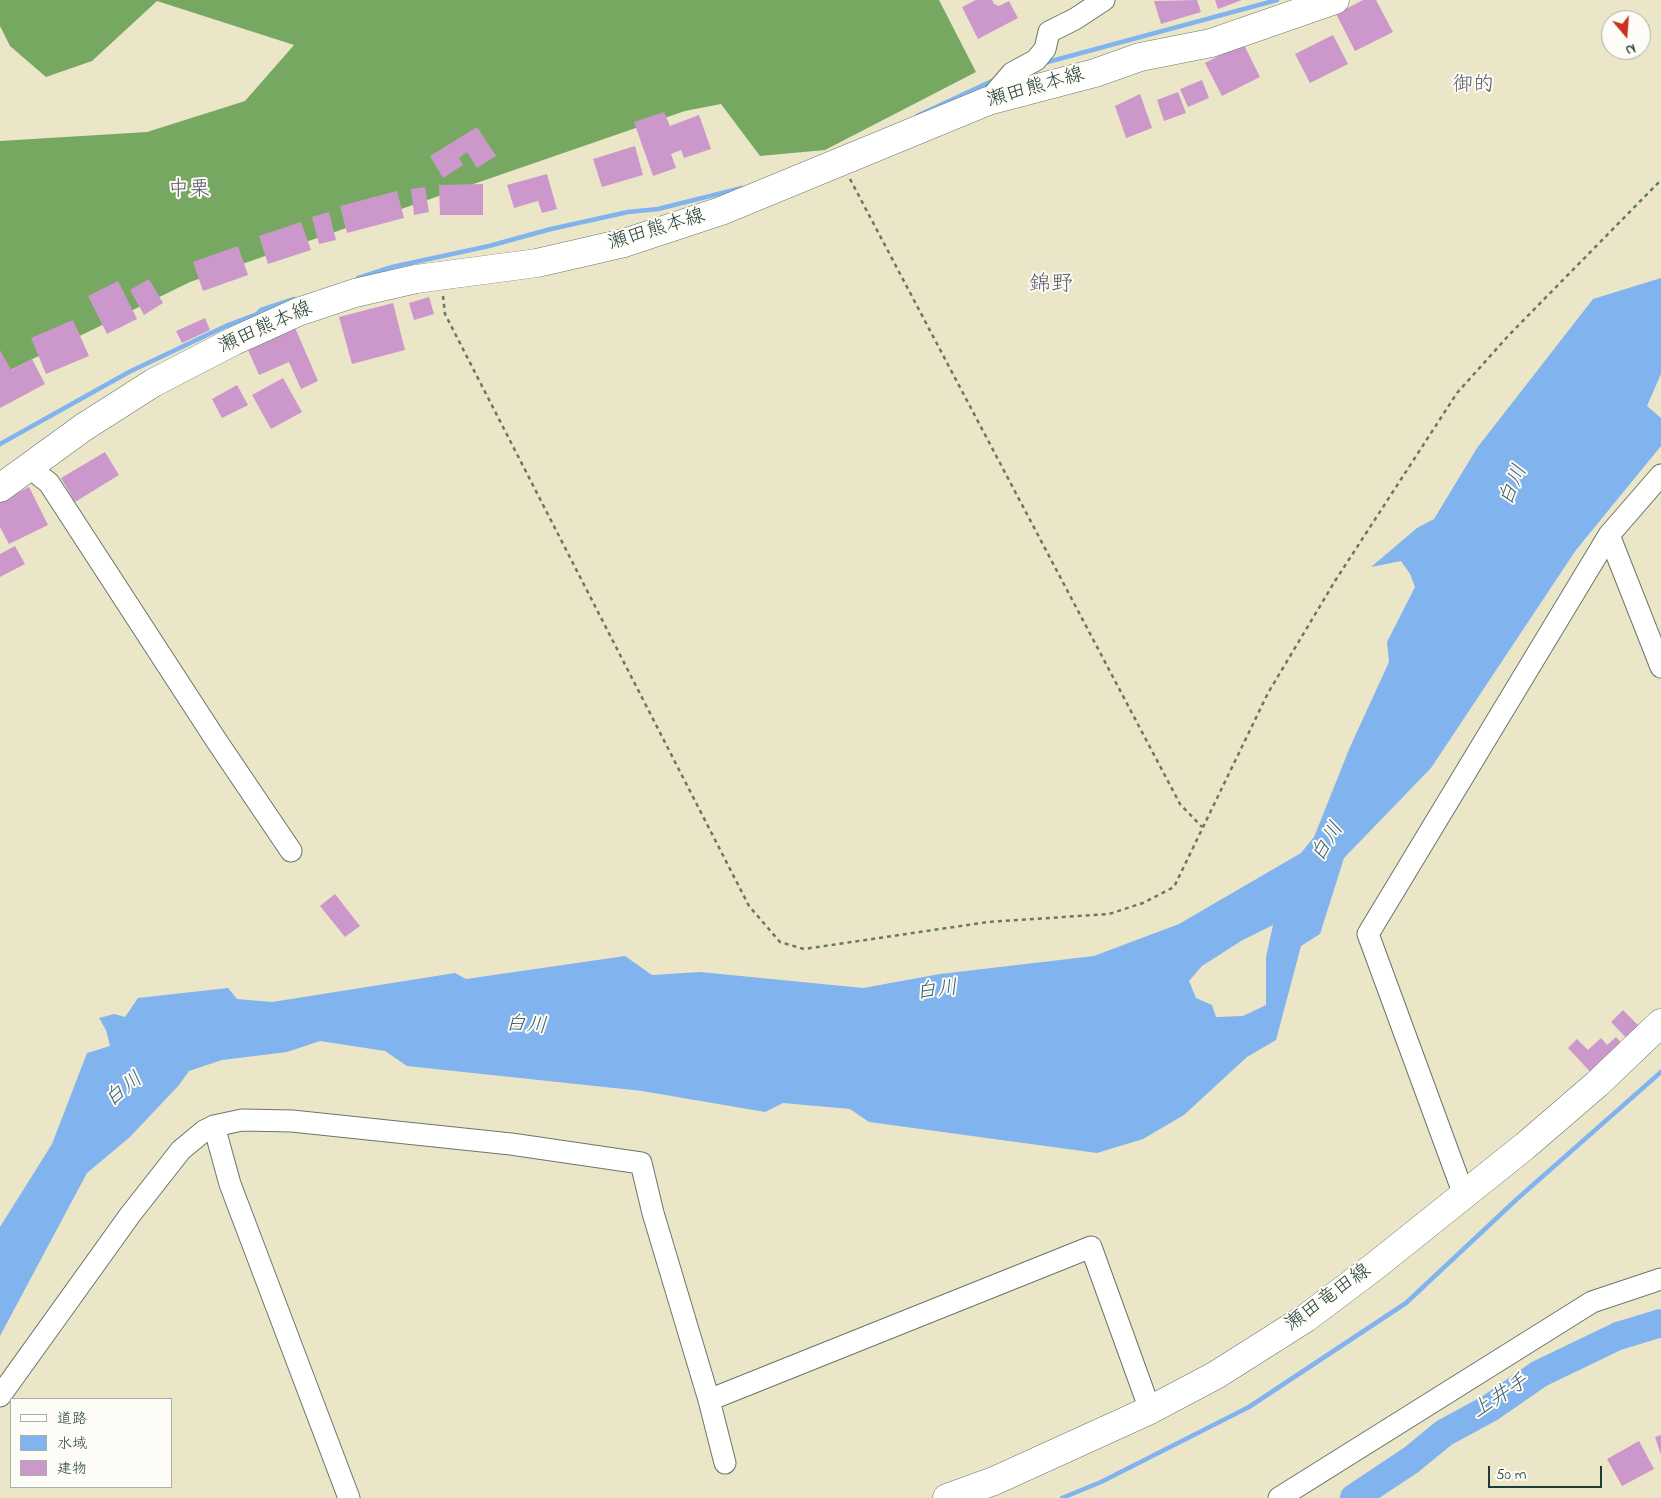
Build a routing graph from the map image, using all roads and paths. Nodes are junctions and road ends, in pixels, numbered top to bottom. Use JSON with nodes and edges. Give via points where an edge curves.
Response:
{"nodes":[{"id":1,"x":1104,"y":0,"type":"edge"},
{"id":2,"x":1334,"y":0,"type":"edge"},
{"id":3,"x":988,"y":102,"type":"junction"},
{"id":4,"x":849,"y":178,"type":"dead end"},
{"id":5,"x":1661,"y":180,"type":"edge"},
{"id":6,"x":442,"y":275,"type":"junction"},
{"id":7,"x":30,"y":468,"type":"junction"},
{"id":8,"x":1661,"y":475,"type":"edge"},
{"id":9,"x":0,"y":488,"type":"edge"},
{"id":10,"x":1609,"y":535,"type":"junction"},
{"id":11,"x":1661,"y":667,"type":"edge"},
{"id":12,"x":1202,"y":827,"type":"junction"},
{"id":13,"x":292,"y":851,"type":"dead end"},
{"id":14,"x":1661,"y":1023,"type":"edge"},
{"id":15,"x":214,"y":1126,"type":"junction"},
{"id":16,"x":1464,"y":1195,"type":"junction"},
{"id":17,"x":1661,"y":1279,"type":"edge"},
{"id":18,"x":0,"y":1396,"type":"edge"},
{"id":19,"x":710,"y":1400,"type":"junction"},
{"id":20,"x":1150,"y":1410,"type":"junction"},
{"id":21,"x":725,"y":1463,"type":"dead end"},
{"id":22,"x":349,"y":1498,"type":"edge"},
{"id":23,"x":947,"y":1498,"type":"edge"},
{"id":24,"x":1279,"y":1498,"type":"edge"}],
"edges":[{"from":1,"to":3,"type":"street","via":[[1049,32],[1045,49],[1036,60],[1012,73]]},
{"from":2,"to":3,"type":"main road","name":"瀬田熊本線","via":[[1211,43],[1140,58]]},
{"from":3,"to":6,"type":"main road","name":"瀬田熊本線","via":[[720,211],[624,243],[537,263]]},
{"from":4,"to":12,"type":"path","via":[[1180,804]]},
{"from":5,"to":12,"type":"path","via":[[1509,335],[1458,393],[1335,581],[1268,693]]},
{"from":6,"to":7,"type":"main road","name":"瀬田熊本線","via":[[355,293],[298,312],[234,341],[153,383],[84,427]]},
{"from":6,"to":12,"type":"path","via":[[445,314],[749,906],[780,942],[804,949],[988,922],[1109,914],[1142,903],[1174,887]]},
{"from":7,"to":9,"type":"main road","name":"瀬田熊本線"},
{"from":7,"to":13,"type":"street","via":[[49,483],[210,732]]},
{"from":8,"to":10,"type":"street"},
{"from":10,"to":11,"type":"street"},
{"from":10,"to":16,"type":"street","via":[[1368,934]]},
{"from":14,"to":16,"type":"main road","name":"瀬田竜田線","via":[[1597,1084]]},
{"from":15,"to":18,"type":"street","via":[[182,1150],[154,1183]]},
{"from":15,"to":19,"type":"street","via":[[242,1120],[292,1121],[511,1144],[641,1163]]},
{"from":15,"to":22,"type":"street","via":[[230,1184]]},
{"from":16,"to":20,"type":"main road","name":"瀬田竜田線","via":[[1306,1318],[1216,1375]]},
{"from":17,"to":24,"type":"street","via":[[1592,1302]]},
{"from":19,"to":20,"type":"street","via":[[1091,1247]]},
{"from":19,"to":21,"type":"street"},
{"from":20,"to":23,"type":"main road","name":"瀬田竜田線","via":[[994,1481]]}]}
